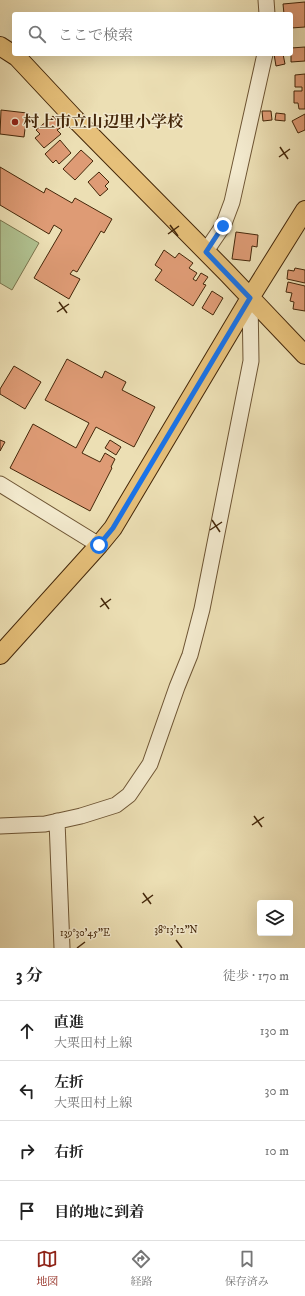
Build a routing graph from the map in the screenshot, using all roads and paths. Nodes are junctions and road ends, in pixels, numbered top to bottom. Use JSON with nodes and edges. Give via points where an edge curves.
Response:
{"nodes":[{"id":1,"x":266,"y":0,"type":"edge"},
{"id":2,"x":267,"y":12,"type":"edge"},
{"id":3,"x":0,"y":46,"type":"edge"},
{"id":4,"x":12,"y":54,"type":"edge"},
{"id":5,"x":15,"y":56,"type":"edge"},
{"id":6,"x":264,"y":56,"type":"edge"},
{"id":7,"x":305,"y":210,"type":"edge"},
{"id":8,"x":206,"y":252,"type":"junction"},
{"id":9,"x":250,"y":298,"type":"junction"},
{"id":10,"x":305,"y":355,"type":"edge"},
{"id":11,"x":0,"y":484,"type":"edge"},
{"id":12,"x":99,"y":545,"type":"junction"},
{"id":13,"x":0,"y":655,"type":"edge"},
{"id":14,"x":56,"y":822,"type":"junction"},
{"id":15,"x":0,"y":826,"type":"edge"},
{"id":16,"x":62,"y":948,"type":"edge"}],
"edges":[{"from":1,"to":2,"type":"street"},
{"from":3,"to":4,"type":"main road"},
{"from":5,"to":8,"type":"main road"},
{"from":6,"to":8,"type":"street","via":[[232,202],[223,226]]},
{"from":7,"to":9,"type":"main road"},
{"from":8,"to":9,"type":"main road"},
{"from":9,"to":10,"type":"main road"},
{"from":9,"to":12,"type":"main road","via":[[113,528]]},
{"from":9,"to":14,"type":"street","via":[[251,360],[202,609],[190,655],[150,764],[129,796],[116,805]]},
{"from":11,"to":12,"type":"street"},
{"from":12,"to":13,"type":"main road"},
{"from":14,"to":15,"type":"street"},
{"from":14,"to":16,"type":"street"}]}
